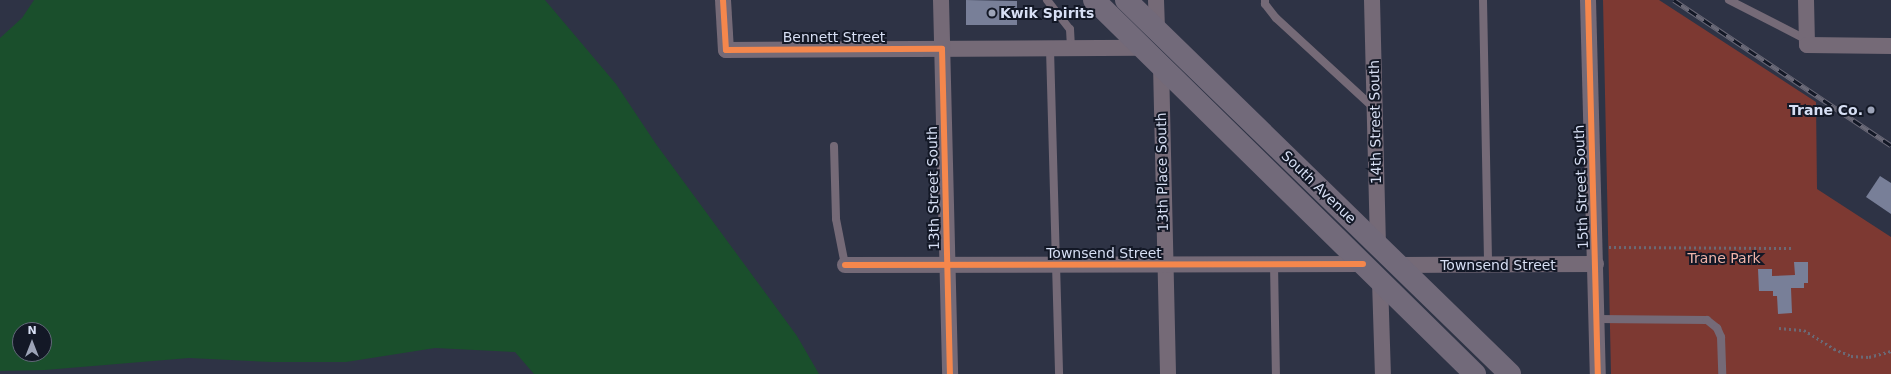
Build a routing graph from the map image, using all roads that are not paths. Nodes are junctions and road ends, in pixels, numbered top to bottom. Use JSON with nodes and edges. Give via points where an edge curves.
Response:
{"nodes":[{"id":1,"x":724,"y":0,"type":"edge"},
{"id":2,"x":941,"y":0,"type":"edge"},
{"id":3,"x":1047,"y":0,"type":"edge"},
{"id":4,"x":1094,"y":0,"type":"edge"},
{"id":5,"x":1126,"y":0,"type":"edge"},
{"id":6,"x":1156,"y":0,"type":"edge"},
{"id":7,"x":1265,"y":0,"type":"edge"},
{"id":8,"x":1372,"y":0,"type":"edge"},
{"id":9,"x":1482,"y":0,"type":"edge"},
{"id":10,"x":1588,"y":0,"type":"edge"},
{"id":11,"x":1729,"y":0,"type":"edge"},
{"id":12,"x":1806,"y":0,"type":"edge"},
{"id":13,"x":1157,"y":31,"type":"junction"},
{"id":14,"x":1807,"y":43,"type":"junction"},
{"id":15,"x":1891,"y":46,"type":"edge"},
{"id":16,"x":942,"y":48,"type":"junction"},
{"id":17,"x":1050,"y":48,"type":"junction"},
{"id":18,"x":1071,"y":48,"type":"junction"},
{"id":19,"x":1142,"y":48,"type":"junction"},
{"id":20,"x":1161,"y":66,"type":"junction"},
{"id":21,"x":1376,"y":110,"type":"junction"},
{"id":22,"x":834,"y":146,"type":"dead end"},
{"id":23,"x":1378,"y":243,"type":"junction"},
{"id":24,"x":1274,"y":264,"type":"junction"},
{"id":25,"x":1363,"y":264,"type":"junction"},
{"id":26,"x":1596,"y":264,"type":"junction"},
{"id":27,"x":845,"y":265,"type":"joint"},
{"id":28,"x":947,"y":265,"type":"junction"},
{"id":29,"x":1056,"y":265,"type":"junction"},
{"id":30,"x":1164,"y":265,"type":"junction"},
{"id":31,"x":1401,"y":265,"type":"junction"},
{"id":32,"x":1488,"y":265,"type":"junction"},
{"id":33,"x":1380,"y":281,"type":"junction"},
{"id":34,"x":1597,"y":319,"type":"junction"},
{"id":35,"x":950,"y":374,"type":"edge"},
{"id":36,"x":1059,"y":374,"type":"edge"},
{"id":37,"x":1168,"y":374,"type":"edge"},
{"id":38,"x":1276,"y":374,"type":"edge"},
{"id":39,"x":1383,"y":374,"type":"edge"},
{"id":40,"x":1476,"y":374,"type":"edge"},
{"id":41,"x":1510,"y":374,"type":"edge"},
{"id":42,"x":1598,"y":374,"type":"edge"},
{"id":43,"x":1722,"y":374,"type":"edge"}],
"edges":[{"from":1,"to":16,"type":"street","name":"Bennett Street","via":[[726,50]]},
{"from":2,"to":16,"type":"street","name":"13th Street South"},
{"from":3,"to":18,"type":"lane","via":[[1070,29]]},
{"from":4,"to":19,"type":"highway","name":"South Avenue"},
{"from":5,"to":13,"type":"highway","name":"South Avenue"},
{"from":6,"to":13,"type":"street"},
{"from":7,"to":21,"type":"lane","via":[[1265,4],[1276,18]]},
{"from":8,"to":21,"type":"street","name":"14th Street South"},
{"from":9,"to":32,"type":"lane"},
{"from":10,"to":26,"type":"street","name":"15th Street South"},
{"from":11,"to":14,"type":"lane"},
{"from":12,"to":14,"type":"street"},
{"from":13,"to":23,"type":"highway","name":"South Avenue"},
{"from":14,"to":15,"type":"street"},
{"from":16,"to":17,"type":"street","name":"Bennett Street"},
{"from":16,"to":28,"type":"street","name":"13th Street South"},
{"from":17,"to":18,"type":"street","name":"Bennett Street"},
{"from":17,"to":29,"type":"lane"},
{"from":18,"to":19,"type":"street","name":"Bennett Street"},
{"from":19,"to":20,"type":"highway","name":"South Avenue"},
{"from":20,"to":25,"type":"highway","name":"South Avenue"},
{"from":20,"to":30,"type":"street","name":"13th Place South"},
{"from":21,"to":23,"type":"street","name":"14th Street South"},
{"from":22,"to":27,"type":"lane","via":[[836,219]]},
{"from":23,"to":31,"type":"highway","name":"South Avenue"},
{"from":24,"to":25,"type":"street","name":"Townsend Street"},
{"from":24,"to":30,"type":"street","name":"Townsend Street"},
{"from":24,"to":38,"type":"lane"},
{"from":25,"to":33,"type":"highway","name":"South Avenue"},
{"from":26,"to":32,"type":"street","name":"Townsend Street"},
{"from":26,"to":34,"type":"street","name":"15th Street South"},
{"from":27,"to":28,"type":"street","name":"Townsend Street"},
{"from":28,"to":29,"type":"street","name":"Townsend Street"},
{"from":28,"to":35,"type":"street","name":"13th Street South"},
{"from":29,"to":30,"type":"street","name":"Townsend Street"},
{"from":29,"to":36,"type":"lane"},
{"from":30,"to":37,"type":"street","name":"13th Place South"},
{"from":31,"to":32,"type":"street","name":"Townsend Street"},
{"from":31,"to":41,"type":"highway","name":"South Avenue"},
{"from":33,"to":39,"type":"street"},
{"from":33,"to":40,"type":"highway","name":"South Avenue"},
{"from":34,"to":42,"type":"street","name":"15th Street South"},
{"from":34,"to":43,"type":"lane","via":[[1707,320],[1717,328],[1721,337]]}]}
